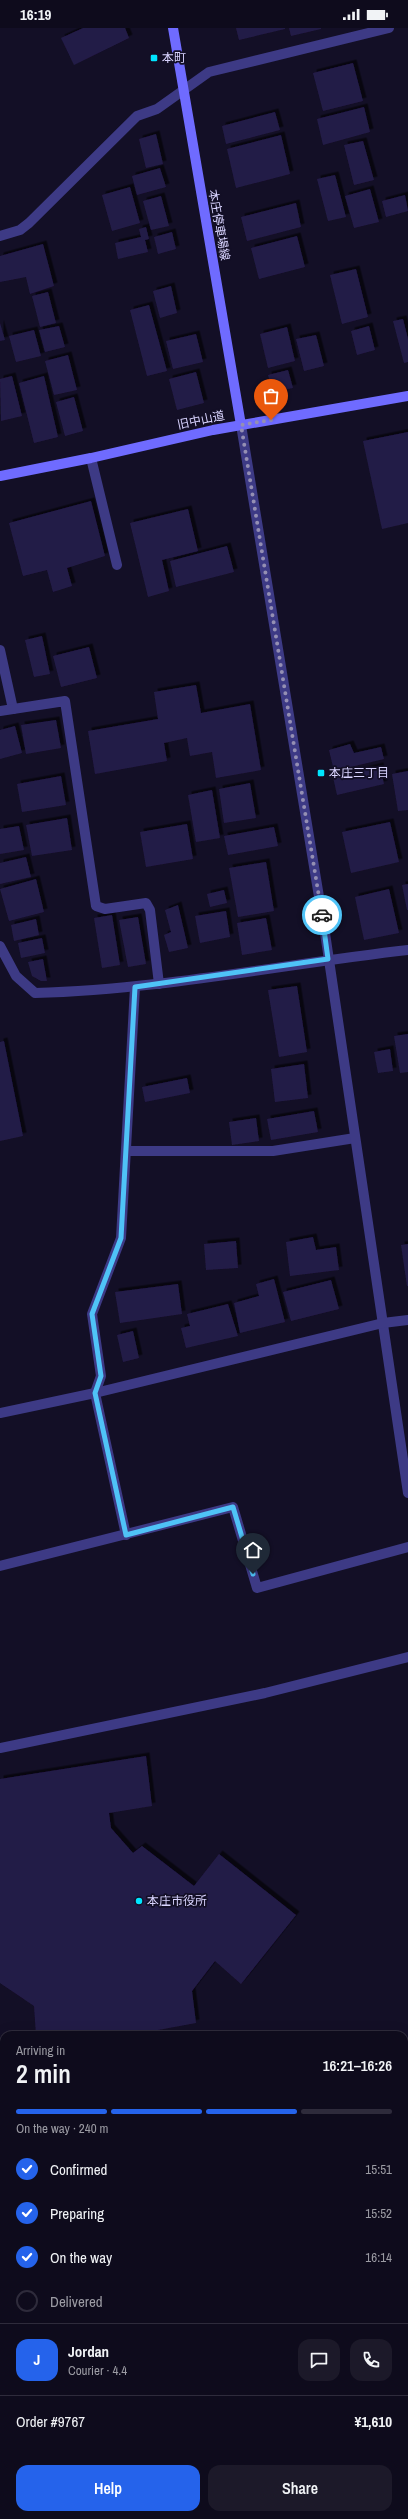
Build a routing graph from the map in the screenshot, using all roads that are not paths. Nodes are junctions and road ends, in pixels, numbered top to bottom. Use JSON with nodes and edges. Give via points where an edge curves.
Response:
{"nodes":[{"id":1,"x":173,"y":28,"type":"edge"},
{"id":2,"x":389,"y":28,"type":"edge"},
{"id":3,"x":183,"y":89,"type":"junction"},
{"id":4,"x":0,"y":236,"type":"edge"},
{"id":5,"x":408,"y":396,"type":"edge"},
{"id":6,"x":241,"y":425,"type":"junction"},
{"id":7,"x":91,"y":458,"type":"junction"},
{"id":8,"x":0,"y":476,"type":"edge"},
{"id":9,"x":116,"y":565,"type":"dead end"},
{"id":10,"x":0,"y":650,"type":"edge"},
{"id":11,"x":13,"y":709,"type":"junction"},
{"id":12,"x":0,"y":711,"type":"edge"},
{"id":13,"x":0,"y":946,"type":"edge"},
{"id":14,"x":408,"y":950,"type":"edge"},
{"id":15,"x":328,"y":959,"type":"junction"},
{"id":16,"x":158,"y":984,"type":"junction"},
{"id":17,"x":135,"y":987,"type":"junction"},
{"id":18,"x":355,"y":1138,"type":"junction"},
{"id":19,"x":127,"y":1150,"type":"junction"},
{"id":20,"x":408,"y":1320,"type":"edge"},
{"id":21,"x":383,"y":1323,"type":"junction"},
{"id":22,"x":95,"y":1393,"type":"junction"},
{"id":23,"x":0,"y":1413,"type":"edge"},
{"id":24,"x":408,"y":1493,"type":"edge"},
{"id":25,"x":126,"y":1535,"type":"junction"},
{"id":26,"x":408,"y":1546,"type":"edge"},
{"id":27,"x":0,"y":1566,"type":"edge"},
{"id":28,"x":408,"y":1657,"type":"edge"},
{"id":29,"x":0,"y":1748,"type":"edge"}],
"edges":[{"from":1,"to":3,"type":"main road","name":"本庄停車場線"},
{"from":2,"to":3,"type":"street","via":[[209,72]]},
{"from":3,"to":4,"type":"street","via":[[157,109],[137,116],[29,223],[20,230]]},
{"from":3,"to":6,"type":"main road","name":"本庄停車場線"},
{"from":5,"to":6,"type":"main road","name":"旧中山道"},
{"from":6,"to":7,"type":"main road","name":"旧中山道"},
{"from":6,"to":15,"type":"street"},
{"from":7,"to":8,"type":"main road","name":"旧中山道"},
{"from":7,"to":9,"type":"street"},
{"from":10,"to":11,"type":"street"},
{"from":11,"to":12,"type":"street"},
{"from":11,"to":16,"type":"street","via":[[65,701],[96,906],[106,909],[146,903],[150,910]]},
{"from":13,"to":17,"type":"street","via":[[16,976],[35,993]]},
{"from":14,"to":15,"type":"street"},
{"from":15,"to":16,"type":"street"},
{"from":15,"to":18,"type":"street"},
{"from":16,"to":17,"type":"street"},
{"from":17,"to":19,"type":"street"},
{"from":18,"to":19,"type":"street","via":[[273,1151]]},
{"from":18,"to":21,"type":"street"},
{"from":19,"to":22,"type":"street","via":[[121,1238],[92,1314],[101,1376]]},
{"from":20,"to":21,"type":"street"},
{"from":21,"to":22,"type":"street"},
{"from":21,"to":24,"type":"street"},
{"from":22,"to":23,"type":"street"},
{"from":22,"to":25,"type":"street"},
{"from":25,"to":26,"type":"street","via":[[233,1507],[257,1588]]},
{"from":25,"to":27,"type":"street"},
{"from":28,"to":29,"type":"street","via":[[265,1692]]}]}
